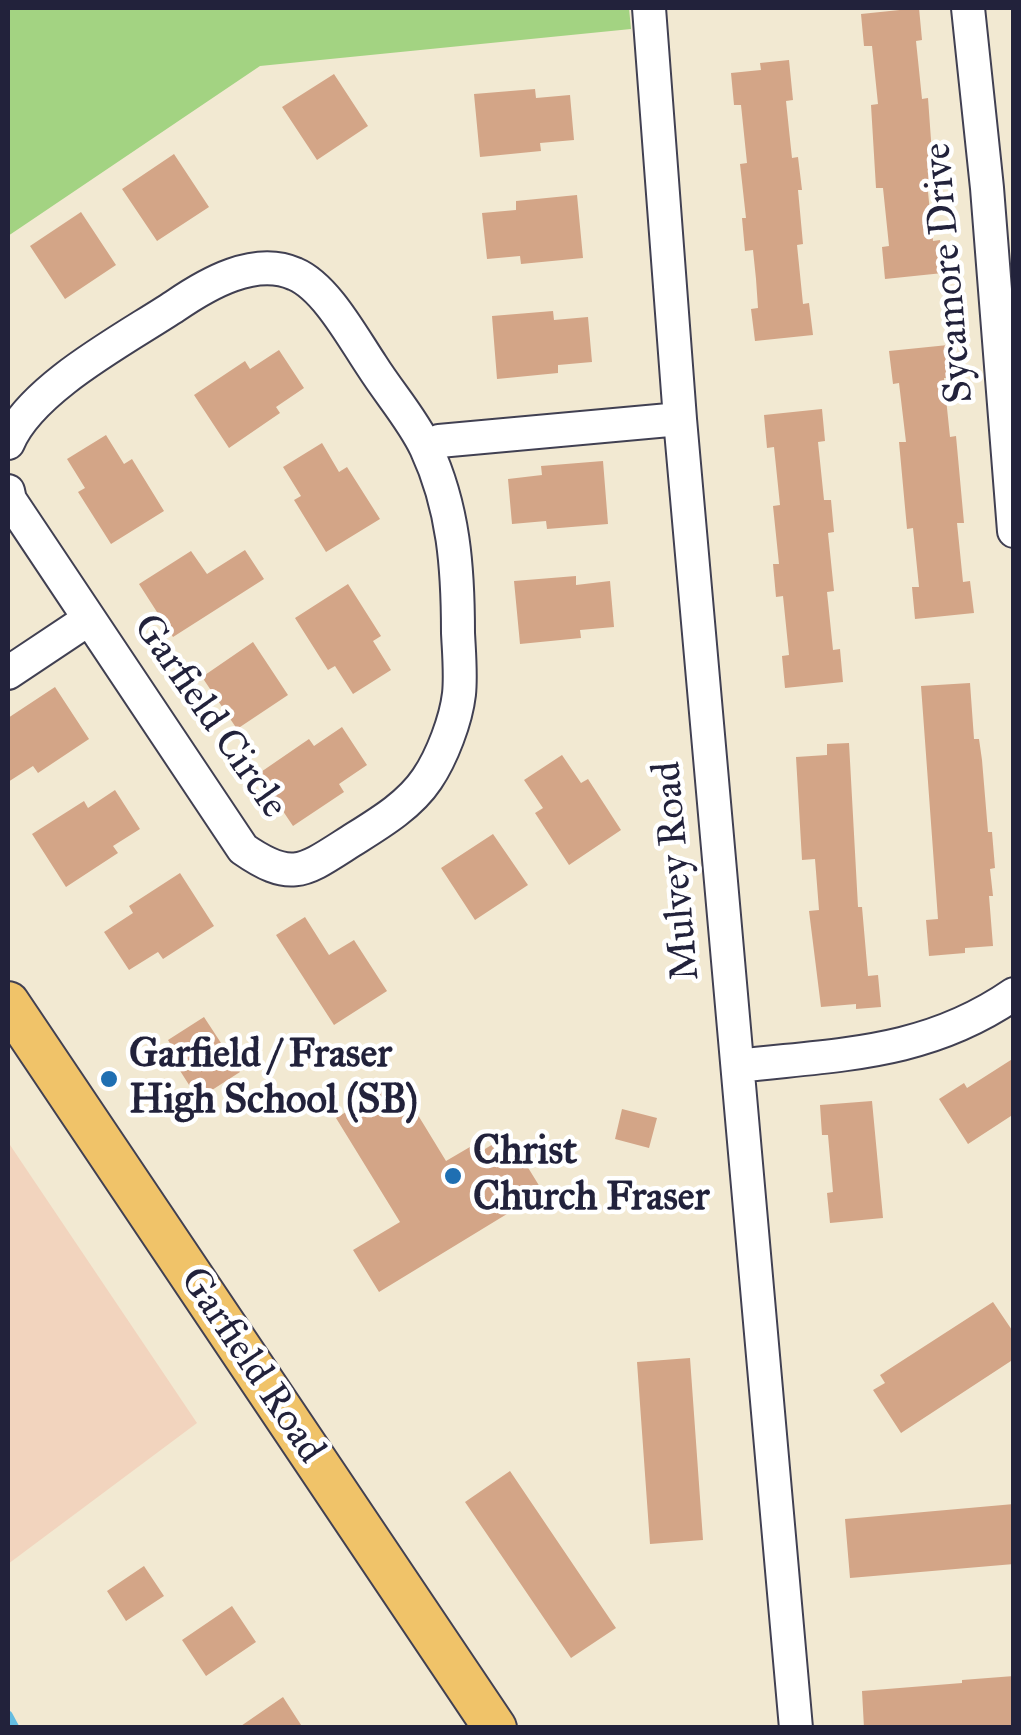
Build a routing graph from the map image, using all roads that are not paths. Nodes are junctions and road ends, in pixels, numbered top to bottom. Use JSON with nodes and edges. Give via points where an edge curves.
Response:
{"nodes":[{"id":1,"x":648,"y":8,"type":"edge"},
{"id":2,"x":968,"y":8,"type":"edge"},
{"id":3,"x":680,"y":419,"type":"junction"},
{"id":4,"x":8,"y":443,"type":"edge"},
{"id":5,"x":426,"y":447,"type":"junction"},
{"id":6,"x":8,"y":491,"type":"edge"},
{"id":7,"x":1014,"y":531,"type":"edge"},
{"id":8,"x":89,"y":619,"type":"junction"},
{"id":9,"x":8,"y":674,"type":"edge"},
{"id":10,"x":1014,"y":994,"type":"edge"},
{"id":11,"x":8,"y":1003,"type":"edge"},
{"id":12,"x":738,"y":1066,"type":"junction"},
{"id":13,"x":495,"y":1728,"type":"edge"},
{"id":14,"x":796,"y":1728,"type":"edge"}],
"edges":[{"from":1,"to":3,"type":"street","name":"Mulvey Road"},
{"from":2,"to":7,"type":"street","name":"Sycamore Drive"},
{"from":3,"to":5,"type":"street"},
{"from":3,"to":12,"type":"street","name":"Mulvey Road"},
{"from":4,"to":5,"type":"street","name":"Garfield Circle","via":[[31,406],[204,286],[232,274],[282,270],[311,284],[336,313]]},
{"from":5,"to":8,"type":"street","name":"Garfield Circle","via":[[456,550],[459,696],[426,780],[394,814],[322,859],[279,871],[244,848]]},
{"from":6,"to":8,"type":"street","name":"Garfield Circle"},
{"from":8,"to":9,"type":"street","name":"Garfield Circle"},
{"from":10,"to":12,"type":"street","via":[[934,1037],[892,1048]]},
{"from":11,"to":13,"type":"main road","name":"Garfield Road"},
{"from":12,"to":14,"type":"street","name":"Mulvey Road"}]}
